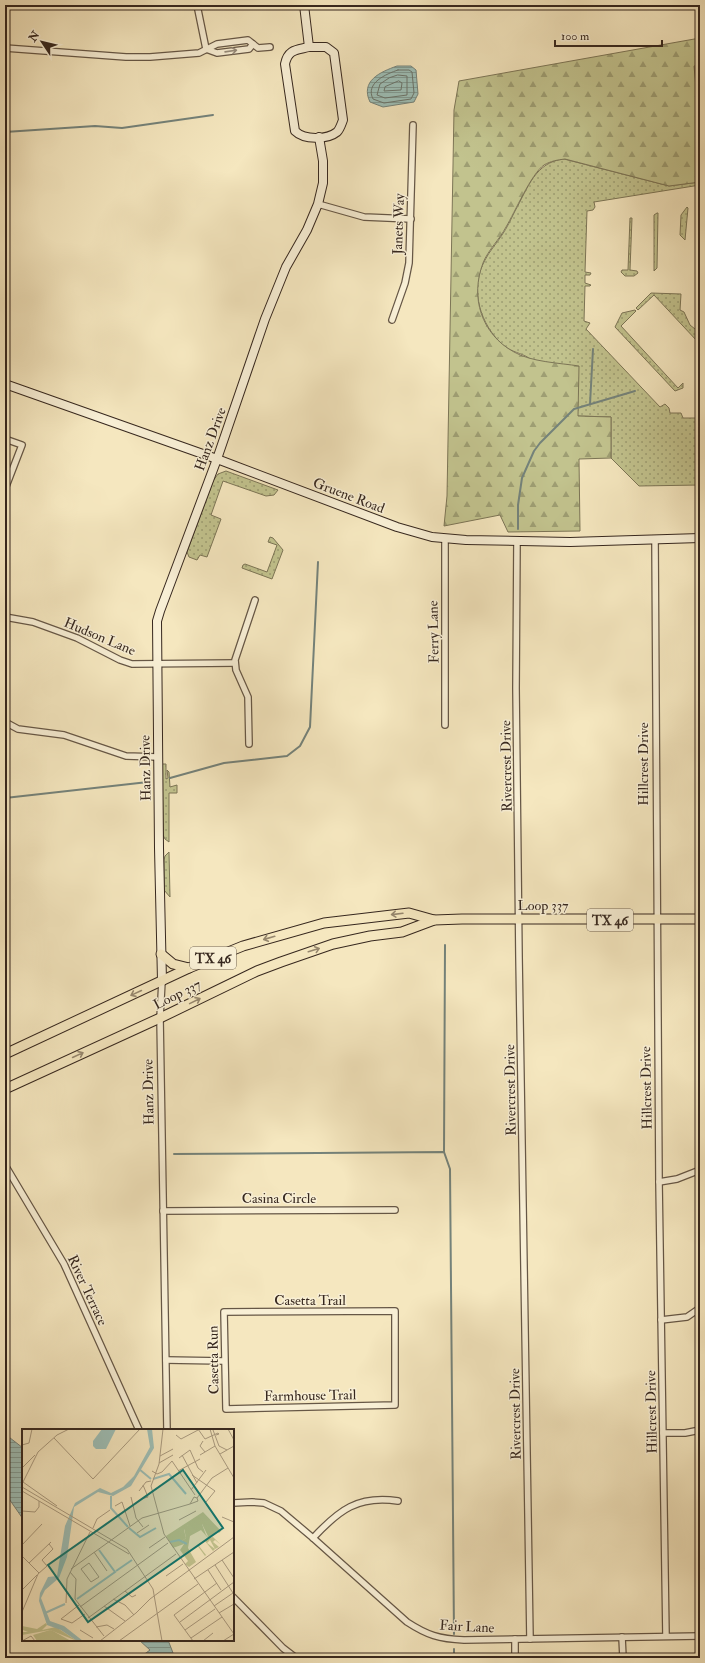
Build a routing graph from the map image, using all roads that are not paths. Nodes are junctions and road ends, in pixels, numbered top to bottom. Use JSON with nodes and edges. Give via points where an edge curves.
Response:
{"nodes":[{"id":1,"x":197,"y":5,"type":"edge"},
{"id":2,"x":304,"y":5,"type":"edge"},
{"id":3,"x":253,"y":44,"type":"junction"},
{"id":4,"x":270,"y":47,"type":"dead end"},
{"id":5,"x":309,"y":47,"type":"junction"},
{"id":6,"x":5,"y":48,"type":"edge"},
{"id":7,"x":206,"y":50,"type":"junction"},
{"id":8,"x":413,"y":125,"type":"dead end"},
{"id":9,"x":319,"y":137,"type":"junction"},
{"id":10,"x":318,"y":204,"type":"junction"},
{"id":11,"x":411,"y":219,"type":"junction"},
{"id":12,"x":392,"y":320,"type":"dead end"},
{"id":13,"x":5,"y":384,"type":"edge"},
{"id":14,"x":5,"y":439,"type":"edge"},
{"id":15,"x":217,"y":459,"type":"junction"},
{"id":16,"x":5,"y":490,"type":"edge"},
{"id":17,"x":700,"y":538,"type":"edge"},
{"id":18,"x":445,"y":539,"type":"junction"},
{"id":19,"x":654,"y":539,"type":"junction"},
{"id":20,"x":518,"y":540,"type":"junction"},
{"id":21,"x":255,"y":600,"type":"dead end"},
{"id":22,"x":5,"y":617,"type":"edge"},
{"id":23,"x":235,"y":663,"type":"junction"},
{"id":24,"x":157,"y":664,"type":"junction"},
{"id":25,"x":5,"y":722,"type":"edge"},
{"id":26,"x":445,"y":725,"type":"dead end"},
{"id":27,"x":249,"y":744,"type":"dead end"},
{"id":28,"x":158,"y":757,"type":"junction"},
{"id":29,"x":520,"y":919,"type":"junction"},
{"id":30,"x":700,"y":919,"type":"edge"},
{"id":31,"x":434,"y":920,"type":"junction"},
{"id":32,"x":657,"y":920,"type":"junction"},
{"id":33,"x":161,"y":954,"type":"junction"},
{"id":34,"x":190,"y":968,"type":"junction"},
{"id":35,"x":162,"y":981,"type":"junction"},
{"id":36,"x":160,"y":1018,"type":"junction"},
{"id":37,"x":38,"y":1039,"type":"junction"},
{"id":38,"x":5,"y":1054,"type":"edge"},
{"id":39,"x":5,"y":1061,"type":"edge"},
{"id":40,"x":5,"y":1089,"type":"edge"},
{"id":41,"x":5,"y":1165,"type":"edge"},
{"id":42,"x":700,"y":1170,"type":"edge"},
{"id":43,"x":659,"y":1182,"type":"junction"},
{"id":44,"x":395,"y":1210,"type":"dead end"},
{"id":45,"x":163,"y":1211,"type":"junction"},
{"id":46,"x":700,"y":1308,"type":"edge"},
{"id":47,"x":224,"y":1312,"type":"joint"},
{"id":48,"x":661,"y":1320,"type":"junction"},
{"id":49,"x":166,"y":1360,"type":"junction"},
{"id":50,"x":224,"y":1361,"type":"junction"},
{"id":51,"x":395,"y":1405,"type":"joint"},
{"id":52,"x":226,"y":1409,"type":"joint"},
{"id":53,"x":139,"y":1429,"type":"edge"},
{"id":54,"x":167,"y":1429,"type":"edge"},
{"id":55,"x":700,"y":1430,"type":"edge"},
{"id":56,"x":663,"y":1433,"type":"junction"},
{"id":57,"x":398,"y":1501,"type":"dead end"},
{"id":58,"x":234,"y":1503,"type":"edge"},
{"id":59,"x":313,"y":1538,"type":"junction"},
{"id":60,"x":234,"y":1598,"type":"edge"},
{"id":61,"x":666,"y":1636,"type":"junction"},
{"id":62,"x":700,"y":1636,"type":"edge"},
{"id":63,"x":622,"y":1637,"type":"junction"},
{"id":64,"x":530,"y":1638,"type":"junction"},
{"id":65,"x":515,"y":1639,"type":"junction"},
{"id":66,"x":296,"y":1658,"type":"edge"},
{"id":67,"x":515,"y":1658,"type":"edge"},
{"id":68,"x":623,"y":1658,"type":"edge"}],
"edges":[{"from":1,"to":7,"type":"street"},
{"from":2,"to":5,"type":"street"},
{"from":3,"to":4,"type":"street","via":[[258,48]]},
{"from":7,"to":3,"type":"street","one_way":true,"via":[[217,53],[249,49]]},
{"from":3,"to":7,"type":"street","via":[[248,40],[217,44]]},
{"from":5,"to":9,"type":"street","via":[[290,53],[285,64],[295,131],[300,136]]},
{"from":5,"to":9,"type":"street","via":[[326,47],[334,53],[342,113],[340,128],[336,132]]},
{"from":6,"to":7,"type":"street","via":[[126,57],[185,55]]},
{"from":8,"to":11,"type":"street","name":"Janets Way"},
{"from":9,"to":10,"type":"street","name":"Hanz Drive","via":[[323,161]]},
{"from":10,"to":11,"type":"street","via":[[364,217]]},
{"from":10,"to":15,"type":"street","name":"Hanz Drive","via":[[286,267]]},
{"from":11,"to":12,"type":"street","name":"Janets Way","via":[[408,274]]},
{"from":13,"to":15,"type":"street","name":"Gruene Road"},
{"from":14,"to":16,"type":"street","via":[[22,445]]},
{"from":15,"to":18,"type":"street","name":"Gruene Road","via":[[397,527]]},
{"from":15,"to":24,"type":"street","name":"Hanz Drive","via":[[160,611]]},
{"from":17,"to":19,"type":"street","name":"Gruene Road"},
{"from":18,"to":20,"type":"street","name":"Gruene Road"},
{"from":18,"to":26,"type":"street","name":"Ferry Lane"},
{"from":19,"to":20,"type":"street","name":"Gruene Road","via":[[570,542]]},
{"from":19,"to":32,"type":"street","name":"Hillcrest Drive"},
{"from":20,"to":29,"type":"street","name":"Rivercrest Drive","via":[[516,688]]},
{"from":21,"to":23,"type":"street"},
{"from":22,"to":24,"type":"street","name":"Hudson Lane","via":[[33,622],[78,638],[127,663]]},
{"from":23,"to":24,"type":"street","name":"Hudson Lane"},
{"from":23,"to":27,"type":"street","via":[[248,697]]},
{"from":24,"to":28,"type":"street","name":"Hanz Drive"},
{"from":25,"to":28,"type":"street","via":[[18,729],[64,735],[123,756]]},
{"from":28,"to":33,"type":"street","name":"Hanz Drive"},
{"from":29,"to":31,"type":"main road","name":"Loop 337","number":"TX 46"},
{"from":29,"to":32,"type":"main road","name":"Loop 337","number":"TX 46"},
{"from":29,"to":64,"type":"street","name":"Rivercrest Drive"},
{"from":30,"to":32,"type":"main road","name":"Loop 337","number":"TX 46"},
{"from":31,"to":34,"type":"main road","name":"Loop 337","number":"TX 46","one_way":true,"via":[[409,912],[324,923],[243,946]]},
{"from":36,"to":31,"type":"main road","name":"Loop 337","number":"TX 46","one_way":true,"via":[[257,971],[308,952],[370,936],[402,932]]},
{"from":32,"to":43,"type":"street","name":"Hillcrest Drive"},
{"from":33,"to":34,"type":"main road","via":[[173,964]]},
{"from":33,"to":35,"type":"street","name":"Hanz Drive"},
{"from":34,"to":35,"type":"main road","name":"Loop 337","number":"TX 46"},
{"from":35,"to":36,"type":"street","name":"Hanz Drive"},
{"from":35,"to":37,"type":"main road","name":"Loop 337","number":"TX 46","one_way":true},
{"from":40,"to":36,"type":"main road","name":"Loop 337","number":"TX 46","one_way":true},
{"from":36,"to":45,"type":"street","name":"Hanz Drive"},
{"from":37,"to":38,"type":"main road","name":"Loop 337","number":"TX 46"},
{"from":37,"to":39,"type":"main road","via":[[33,1047]]},
{"from":41,"to":53,"type":"street","name":"River Terrace","via":[[64,1264]]},
{"from":42,"to":43,"type":"street","via":[[677,1179]]},
{"from":43,"to":48,"type":"street","name":"Hillcrest Drive"},
{"from":44,"to":45,"type":"street","name":"Casina Circle"},
{"from":45,"to":49,"type":"street","name":"Hanz Drive"},
{"from":46,"to":48,"type":"street","via":[[687,1318]]},
{"from":47,"to":50,"type":"street","name":"Casetta Run"},
{"from":47,"to":51,"type":"street","name":"Casetta Trail","via":[[395,1311]]},
{"from":48,"to":56,"type":"street","name":"Hillcrest Drive"},
{"from":49,"to":50,"type":"street"},
{"from":49,"to":54,"type":"street","name":"Hanz Drive"},
{"from":50,"to":52,"type":"street","name":"Casetta Run"},
{"from":51,"to":52,"type":"street","name":"Farmhouse Trail"},
{"from":55,"to":56,"type":"street"},
{"from":56,"to":61,"type":"street","name":"Hillcrest Drive"},
{"from":57,"to":59,"type":"street","via":[[381,1498],[347,1508],[330,1520]]},
{"from":58,"to":59,"type":"street","name":"Fair Lane","via":[[264,1504],[281,1511]]},
{"from":59,"to":65,"type":"street","name":"Fair Lane","via":[[420,1631],[447,1639]]},
{"from":60,"to":66,"type":"street"},
{"from":61,"to":62,"type":"street","name":"Fair Lane"},
{"from":61,"to":63,"type":"street","name":"Fair Lane"},
{"from":63,"to":64,"type":"street","name":"Fair Lane"},
{"from":63,"to":68,"type":"street"},
{"from":64,"to":65,"type":"street","name":"Fair Lane"},
{"from":65,"to":67,"type":"street"}]}
